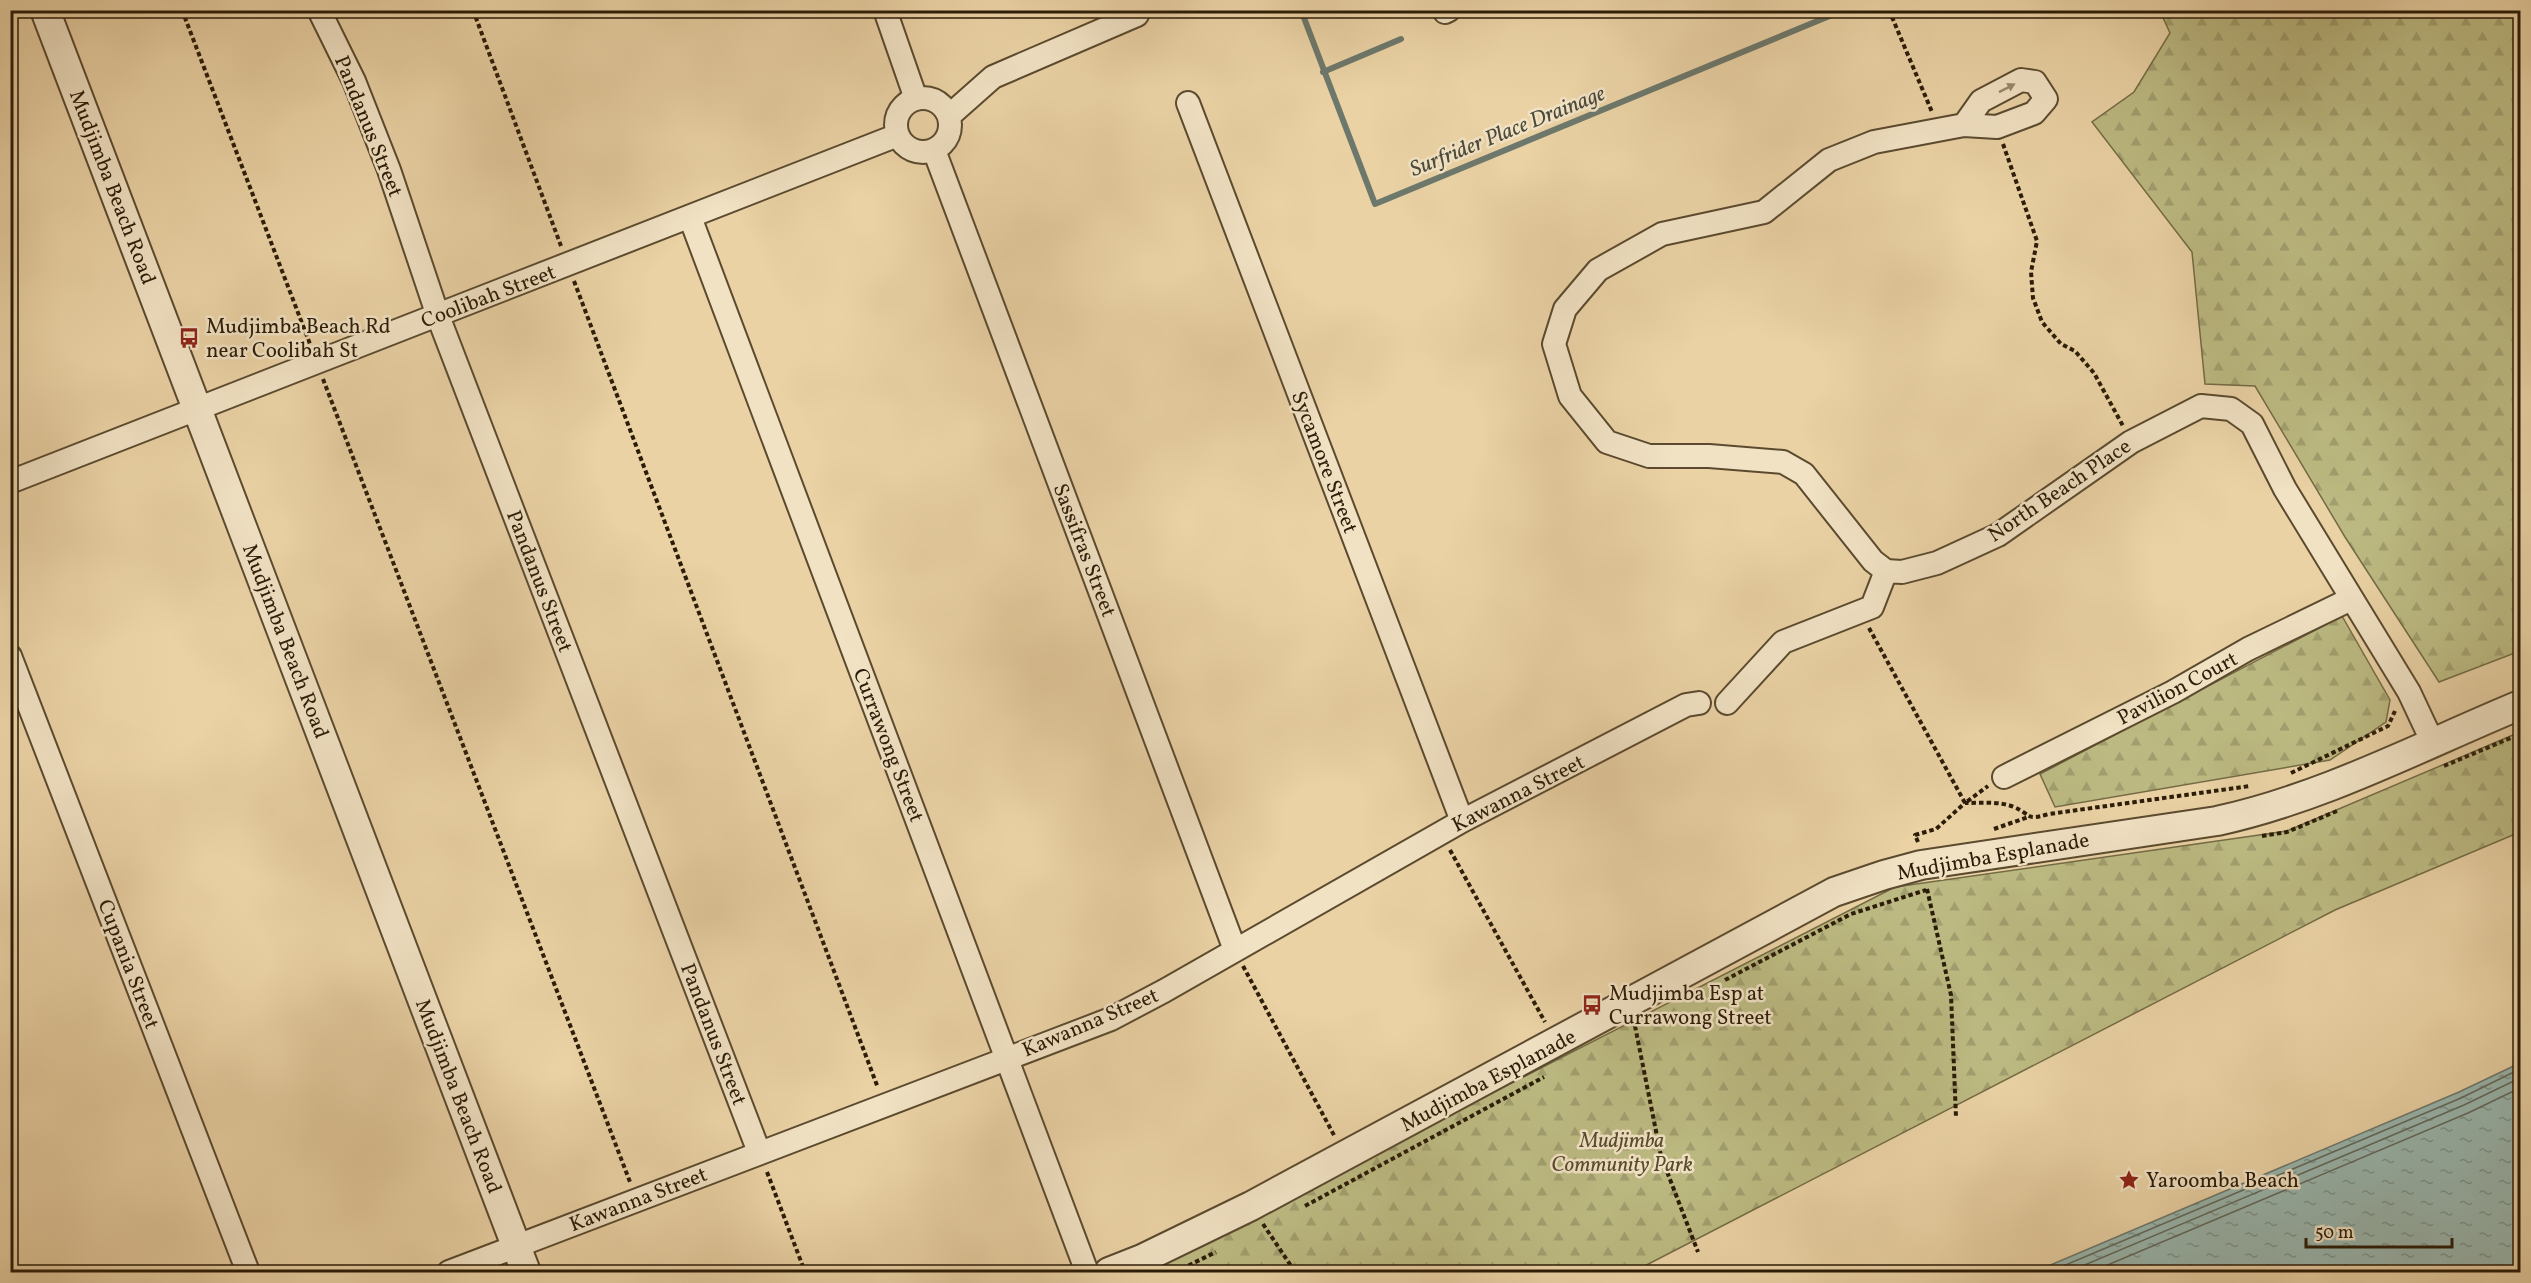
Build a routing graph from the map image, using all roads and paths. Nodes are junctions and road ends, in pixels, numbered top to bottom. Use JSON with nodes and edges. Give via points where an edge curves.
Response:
{"nodes":[{"id":1,"x":45,"y":10,"type":"edge"},
{"id":2,"x":182,"y":10,"type":"edge"},
{"id":3,"x":319,"y":10,"type":"edge"},
{"id":4,"x":473,"y":10,"type":"edge"},
{"id":5,"x":885,"y":10,"type":"edge"},
{"id":6,"x":1136,"y":10,"type":"edge"},
{"id":7,"x":1889,"y":10,"type":"edge"},
{"id":8,"x":916,"y":99,"type":"junction"},
{"id":9,"x":1188,"y":103,"type":"dead end"},
{"id":10,"x":949,"y":116,"type":"junction"},
{"id":11,"x":1955,"y":127,"type":"junction"},
{"id":12,"x":1996,"y":127,"type":"junction"},
{"id":13,"x":898,"y":135,"type":"junction"},
{"id":14,"x":934,"y":150,"type":"junction"},
{"id":15,"x":690,"y":217,"type":"junction"},
{"id":16,"x":568,"y":265,"type":"junction"},
{"id":17,"x":438,"y":316,"type":"junction"},
{"id":18,"x":317,"y":362,"type":"junction"},
{"id":19,"x":198,"y":409,"type":"junction"},
{"id":20,"x":2131,"y":442,"type":"junction"},
{"id":21,"x":10,"y":482,"type":"edge"},
{"id":22,"x":1886,"y":571,"type":"junction"},
{"id":23,"x":2351,"y":599,"type":"junction"},
{"id":24,"x":1867,"y":625,"type":"dead end"},
{"id":25,"x":10,"y":656,"type":"edge"},
{"id":26,"x":1726,"y":703,"type":"dead end"},
{"id":27,"x":1699,"y":704,"type":"dead end"},
{"id":28,"x":2520,"y":705,"type":"edge"},
{"id":29,"x":2395,"y":706,"type":"dead end"},
{"id":30,"x":2520,"y":734,"type":"edge"},
{"id":31,"x":2432,"y":741,"type":"junction"},
{"id":32,"x":2436,"y":769,"type":"dead end"},
{"id":33,"x":2289,"y":774,"type":"dead end"},
{"id":34,"x":2004,"y":777,"type":"joint"},
{"id":35,"x":2254,"y":786,"type":"dead end"},
{"id":36,"x":1965,"y":804,"type":"junction"},
{"id":37,"x":2339,"y":810,"type":"dead end"},
{"id":38,"x":1462,"y":821,"type":"junction"},
{"id":39,"x":1441,"y":833,"type":"junction"},
{"id":40,"x":2251,"y":837,"type":"dead end"},
{"id":41,"x":1922,"y":867,"type":"junction"},
{"id":42,"x":1235,"y":950,"type":"junction"},
{"id":43,"x":1718,"y":984,"type":"dead end"},
{"id":44,"x":1633,"y":1022,"type":"junction"},
{"id":45,"x":1556,"y":1043,"type":"junction"},
{"id":46,"x":1006,"y":1058,"type":"junction"},
{"id":47,"x":1553,"y":1072,"type":"dead end"},
{"id":48,"x":884,"y":1104,"type":"junction"},
{"id":49,"x":1956,"y":1117,"type":"dead end"},
{"id":50,"x":759,"y":1152,"type":"junction"},
{"id":51,"x":1345,"y":1156,"type":"junction"},
{"id":52,"x":637,"y":1200,"type":"junction"},
{"id":53,"x":1296,"y":1211,"type":"dead end"},
{"id":54,"x":1275,"y":1221,"type":"dead end"},
{"id":55,"x":1257,"y":1222,"type":"junction"},
{"id":56,"x":1225,"y":1247,"type":"dead end"},
{"id":57,"x":1698,"y":1252,"type":"dead end"},
{"id":58,"x":521,"y":1260,"type":"edge"},
{"id":59,"x":248,"y":1272,"type":"edge"},
{"id":60,"x":449,"y":1272,"type":"edge"},
{"id":61,"x":805,"y":1272,"type":"edge"},
{"id":62,"x":1087,"y":1272,"type":"edge"},
{"id":63,"x":1108,"y":1272,"type":"edge"},
{"id":64,"x":1175,"y":1272,"type":"edge"},
{"id":65,"x":1295,"y":1272,"type":"edge"}],
"edges":[{"from":1,"to":19,"type":"street","name":"Mudjimba Beach Road"},
{"from":2,"to":18,"type":"path"},
{"from":3,"to":17,"type":"street","name":"Pandanus Street","via":[[354,81],[389,170]]},
{"from":4,"to":16,"type":"path"},
{"from":5,"to":8,"type":"street"},
{"from":6,"to":10,"type":"street","via":[[1137,15],[993,77]]},
{"from":7,"to":11,"type":"path","via":[[1934,116]]},
{"from":8,"to":10,"type":"street","via":[[934,100]]},
{"from":8,"to":13,"type":"street","via":[[902,108],[897,117]]},
{"from":9,"to":38,"type":"street","name":"Sycamore Street"},
{"from":10,"to":14,"type":"street","via":[[949,134]]},
{"from":11,"to":12,"type":"street"},
{"from":11,"to":12,"type":"street","one_way":true,"via":[[1981,100],[2021,80],[2035,82],[2046,99],[2034,113]]},
{"from":11,"to":22,"type":"street","via":[[1874,142],[1829,160],[1764,212],[1662,234],[1598,270],[1565,309],[1554,345],[1570,396],[1607,442],[1649,456],[1783,462],[1804,474],[1873,561]]},
{"from":12,"to":20,"type":"path","via":[[2037,241],[2031,272],[2033,298],[2042,322],[2094,373]]},
{"from":13,"to":14,"type":"street","via":[[916,152]]},
{"from":13,"to":15,"type":"street","name":"Coolibah Street"},
{"from":14,"to":42,"type":"street","name":"Sassifras Street"},
{"from":15,"to":16,"type":"street","name":"Coolibah Street"},
{"from":15,"to":46,"type":"street","name":"Currawong Street"},
{"from":16,"to":17,"type":"street","name":"Coolibah Street"},
{"from":16,"to":48,"type":"path"},
{"from":17,"to":18,"type":"street","name":"Coolibah Street"},
{"from":17,"to":50,"type":"street","name":"Pandanus Street"},
{"from":18,"to":19,"type":"street","name":"Coolibah Street"},
{"from":18,"to":52,"type":"path"},
{"from":19,"to":21,"type":"street","name":"Coolibah Street"},
{"from":19,"to":58,"type":"street","name":"Mudjimba Beach Road"},
{"from":20,"to":22,"type":"street","name":"North Beach Place","via":[[1998,535],[1937,562],[1902,572]]},
{"from":20,"to":23,"type":"street","name":"North Beach Place","via":[[2201,406],[2230,408],[2252,424],[2285,489]]},
{"from":22,"to":26,"type":"street","via":[[1872,608],[1784,642]]},
{"from":23,"to":31,"type":"street","name":"North Beach Place","via":[[2409,692]]},
{"from":23,"to":34,"type":"street","name":"Pavilion Court"},
{"from":24,"to":36,"type":"path"},
{"from":25,"to":59,"type":"street","name":"Cupania Street"},
{"from":27,"to":38,"type":"street","name":"Kawanna Street","via":[[1686,705]]},
{"from":28,"to":31,"type":"street","name":"Mudjimba Esplanade"},
{"from":29,"to":33,"type":"path","via":[[2396,714],[2388,726]]},
{"from":30,"to":32,"type":"path"},
{"from":31,"to":41,"type":"street","name":"Mudjimba Esplanade","via":[[2306,795],[2247,814]]},
{"from":34,"to":36,"type":"path"},
{"from":35,"to":36,"type":"path","via":[[2036,818],[1996,803]]},
{"from":36,"to":41,"type":"path","via":[[1936,828],[1916,835]]},
{"from":37,"to":40,"type":"path","via":[[2286,832]]},
{"from":38,"to":39,"type":"street","name":"Kawanna Street"},
{"from":39,"to":42,"type":"street","name":"Kawanna Street"},
{"from":39,"to":45,"type":"path"},
{"from":41,"to":43,"type":"path","via":[[1851,914]]},
{"from":41,"to":44,"type":"street","name":"Mudjimba Esplanade","via":[[1884,874],[1834,892]]},
{"from":41,"to":49,"type":"path","via":[[1951,995]]},
{"from":42,"to":46,"type":"street","name":"Kawanna Street","via":[[1111,1018]]},
{"from":42,"to":51,"type":"path"},
{"from":44,"to":45,"type":"street","name":"Mudjimba Esplanade"},
{"from":44,"to":57,"type":"path","via":[[1660,1156]]},
{"from":45,"to":51,"type":"street","name":"Mudjimba Esplanade"},
{"from":46,"to":48,"type":"street","name":"Kawanna Street"},
{"from":46,"to":62,"type":"street","name":"Currawong Street"},
{"from":47,"to":53,"type":"path"},
{"from":48,"to":50,"type":"street","name":"Kawanna Street"},
{"from":50,"to":52,"type":"street","name":"Kawanna Street"},
{"from":50,"to":61,"type":"path"},
{"from":51,"to":55,"type":"street","name":"Mudjimba Esplanade"},
{"from":52,"to":58,"type":"street","name":"Kawanna Street"},
{"from":54,"to":55,"type":"path"},
{"from":55,"to":63,"type":"street","name":"Mudjimba Esplanade"},
{"from":55,"to":65,"type":"path"},
{"from":56,"to":64,"type":"path"},
{"from":58,"to":60,"type":"street","name":"Kawanna Street"}]}
